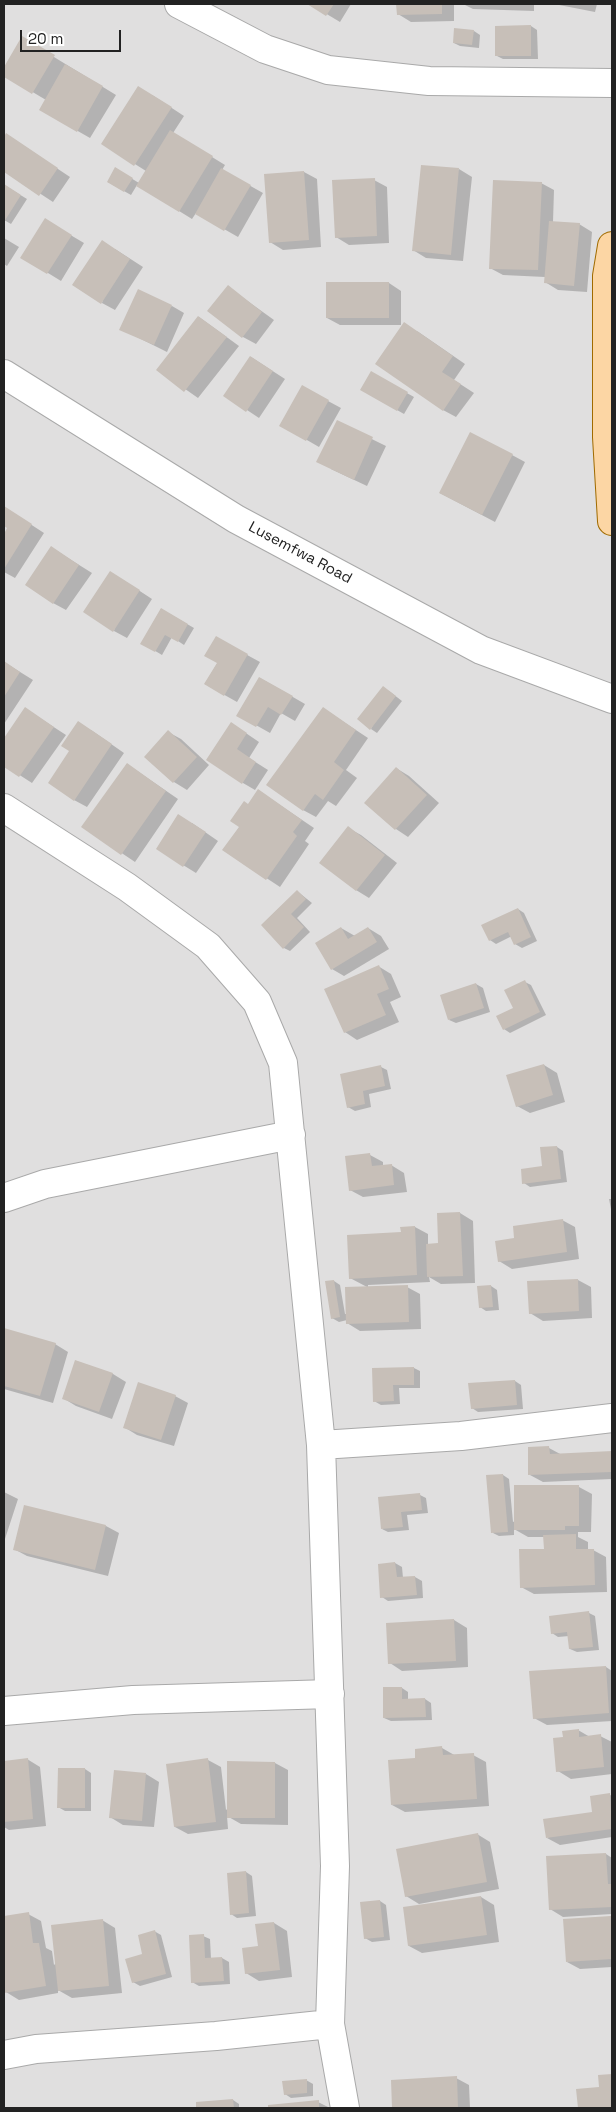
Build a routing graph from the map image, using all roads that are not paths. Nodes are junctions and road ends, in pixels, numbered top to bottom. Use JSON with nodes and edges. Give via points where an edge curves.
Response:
{"nodes":[{"id":1,"x":179,"y":4,"type":"edge"},
{"id":2,"x":612,"y":83,"type":"edge"},
{"id":3,"x":612,"y":246,"type":"edge"},
{"id":4,"x":4,"y":374,"type":"edge"},
{"id":5,"x":610,"y":437,"type":"edge"},
{"id":6,"x":612,"y":521,"type":"edge"},
{"id":7,"x":612,"y":699,"type":"edge"},
{"id":8,"x":4,"y":808,"type":"edge"},
{"id":9,"x":291,"y":1135,"type":"junction"},
{"id":10,"x":4,"y":1198,"type":"edge"},
{"id":11,"x":612,"y":1418,"type":"edge"},
{"id":12,"x":321,"y":1445,"type":"junction"},
{"id":13,"x":330,"y":1694,"type":"junction"},
{"id":14,"x":4,"y":1711,"type":"edge"},
{"id":15,"x":330,"y":2024,"type":"junction"},
{"id":16,"x":4,"y":2054,"type":"edge"},
{"id":17,"x":345,"y":2108,"type":"edge"}],
"edges":[{"from":1,"to":2,"type":"street","via":[[265,49],[328,70],[429,81]]},
{"from":3,"to":5,"type":"main road","via":[[607,276]]},
{"from":4,"to":7,"type":"street","name":"Lusemfwa Road","via":[[227,514],[271,538],[481,650]]},
{"from":5,"to":6,"type":"main road"},
{"from":8,"to":9,"type":"street","via":[[127,887],[208,946],[257,1002],[283,1062]]},
{"from":9,"to":10,"type":"street","via":[[45,1184]]},
{"from":9,"to":12,"type":"street"},
{"from":11,"to":12,"type":"street","via":[[461,1436]]},
{"from":12,"to":13,"type":"street"},
{"from":13,"to":14,"type":"street","via":[[133,1700]]},
{"from":13,"to":15,"type":"street","via":[[335,1866]]},
{"from":15,"to":16,"type":"street"},
{"from":15,"to":17,"type":"street"}]}
